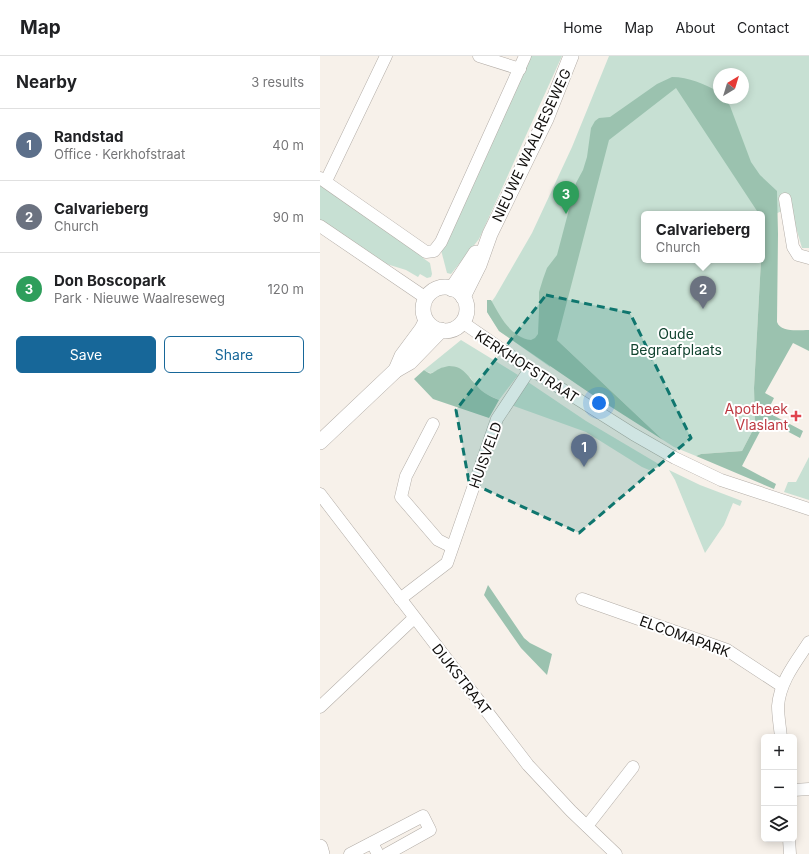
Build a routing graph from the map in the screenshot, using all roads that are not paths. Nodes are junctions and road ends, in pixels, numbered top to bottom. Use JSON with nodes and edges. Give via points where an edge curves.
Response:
{"nodes":[{"id":1,"x":386,"y":56,"type":"edge"},
{"id":2,"x":480,"y":56,"type":"edge"},
{"id":3,"x":526,"y":56,"type":"edge"},
{"id":4,"x":571,"y":56,"type":"edge"},
{"id":5,"x":520,"y":68,"type":"junction"},
{"id":6,"x":323,"y":180,"type":"edge"},
{"id":7,"x":785,"y":199,"type":"dead end"},
{"id":8,"x":320,"y":226,"type":"edge"},
{"id":9,"x":809,"y":258,"type":"edge"},
{"id":10,"x":457,"y":293,"type":"junction"},
{"id":11,"x":426,"y":298,"type":"junction"},
{"id":12,"x":426,"y":320,"type":"junction"},
{"id":13,"x":462,"y":322,"type":"junction"},
{"id":14,"x":441,"y":330,"type":"junction"},
{"id":15,"x":530,"y":369,"type":"junction"},
{"id":16,"x":396,"y":370,"type":"junction"},
{"id":17,"x":433,"y":424,"type":"dead end"},
{"id":18,"x":320,"y":442,"type":"edge"},
{"id":19,"x":320,"y":494,"type":"edge"},
{"id":20,"x":809,"y":509,"type":"edge"},
{"id":21,"x":452,"y":548,"type":"junction"},
{"id":22,"x":400,"y":599,"type":"junction"},
{"id":23,"x":582,"y":599,"type":"dead end"},
{"id":24,"x":414,"y":618,"type":"junction"},
{"id":25,"x":809,"y":642,"type":"edge"},
{"id":26,"x":782,"y":686,"type":"junction"},
{"id":27,"x":320,"y":707,"type":"edge"},
{"id":28,"x":781,"y":734,"type":"edge"},
{"id":29,"x":633,"y":767,"type":"dead end"},
{"id":30,"x":809,"y":789,"type":"edge"},
{"id":31,"x":797,"y":790,"type":"edge"},
{"id":32,"x":587,"y":826,"type":"junction"},
{"id":33,"x":789,"y":842,"type":"edge"},
{"id":34,"x":372,"y":843,"type":"junction"},
{"id":35,"x":320,"y":847,"type":"edge"},
{"id":36,"x":322,"y":854,"type":"edge"},
{"id":37,"x":350,"y":854,"type":"edge"},
{"id":38,"x":378,"y":854,"type":"edge"},
{"id":39,"x":388,"y":854,"type":"edge"},
{"id":40,"x":616,"y":854,"type":"edge"},
{"id":41,"x":790,"y":854,"type":"edge"}],
"edges":[{"from":1,"to":6,"type":"street"},
{"from":2,"to":5,"type":"street"},
{"from":3,"to":5,"type":"street"},
{"from":4,"to":10,"type":"street","name":"NIEUWE WAALRESEWEG","via":[[546,119],[490,234]]},
{"from":5,"to":6,"type":"street","via":[[451,221],[434,251],[426,252]]},
{"from":7,"to":9,"type":"street","via":[[793,247],[798,255]]},
{"from":8,"to":11,"type":"street"},
{"from":10,"to":11,"type":"street","via":[[443,287],[431,292]]},
{"from":10,"to":13,"type":"street","via":[[466,309]]},
{"from":11,"to":12,"type":"street","via":[[423,311]]},
{"from":12,"to":14,"type":"street"},
{"from":12,"to":16,"type":"street","via":[[402,356]]},
{"from":13,"to":14,"type":"street","via":[[454,329]]},
{"from":13,"to":15,"type":"street","name":"KERKHOFSTRAAT"},
{"from":14,"to":16,"type":"street","via":[[410,362]]},
{"from":15,"to":20,"type":"street","name":"KERKHOFSTRAAT","via":[[675,458],[722,480]]},
{"from":15,"to":21,"type":"street","name":"HUISVELD","via":[[497,419]]},
{"from":16,"to":18,"type":"street"},
{"from":17,"to":21,"type":"street","via":[[406,476],[401,497],[438,540]]},
{"from":19,"to":22,"type":"street","name":"DIJKSTRAAT"},
{"from":21,"to":22,"type":"street","name":"HUISVELD","via":[[446,563]]},
{"from":22,"to":24,"type":"street","name":"DIJKSTRAAT"},
{"from":23,"to":26,"type":"street","name":"ELCOMAPARK","via":[[728,650]]},
{"from":24,"to":27,"type":"street"},
{"from":24,"to":32,"type":"street","name":"DIJKSTRAAT","via":[[528,765]]},
{"from":25,"to":26,"type":"street"},
{"from":26,"to":28,"type":"street","via":[[778,706]]},
{"from":29,"to":32,"type":"street"},
{"from":30,"to":31,"type":"street"},
{"from":32,"to":40,"type":"street","name":"DIJKSTRAAT"},
{"from":33,"to":41,"type":"street"},
{"from":34,"to":37,"type":"street"},
{"from":34,"to":38,"type":"street"},
{"from":34,"to":39,"type":"street","via":[[423,816],[430,830]]},
{"from":35,"to":36,"type":"street"}]}
